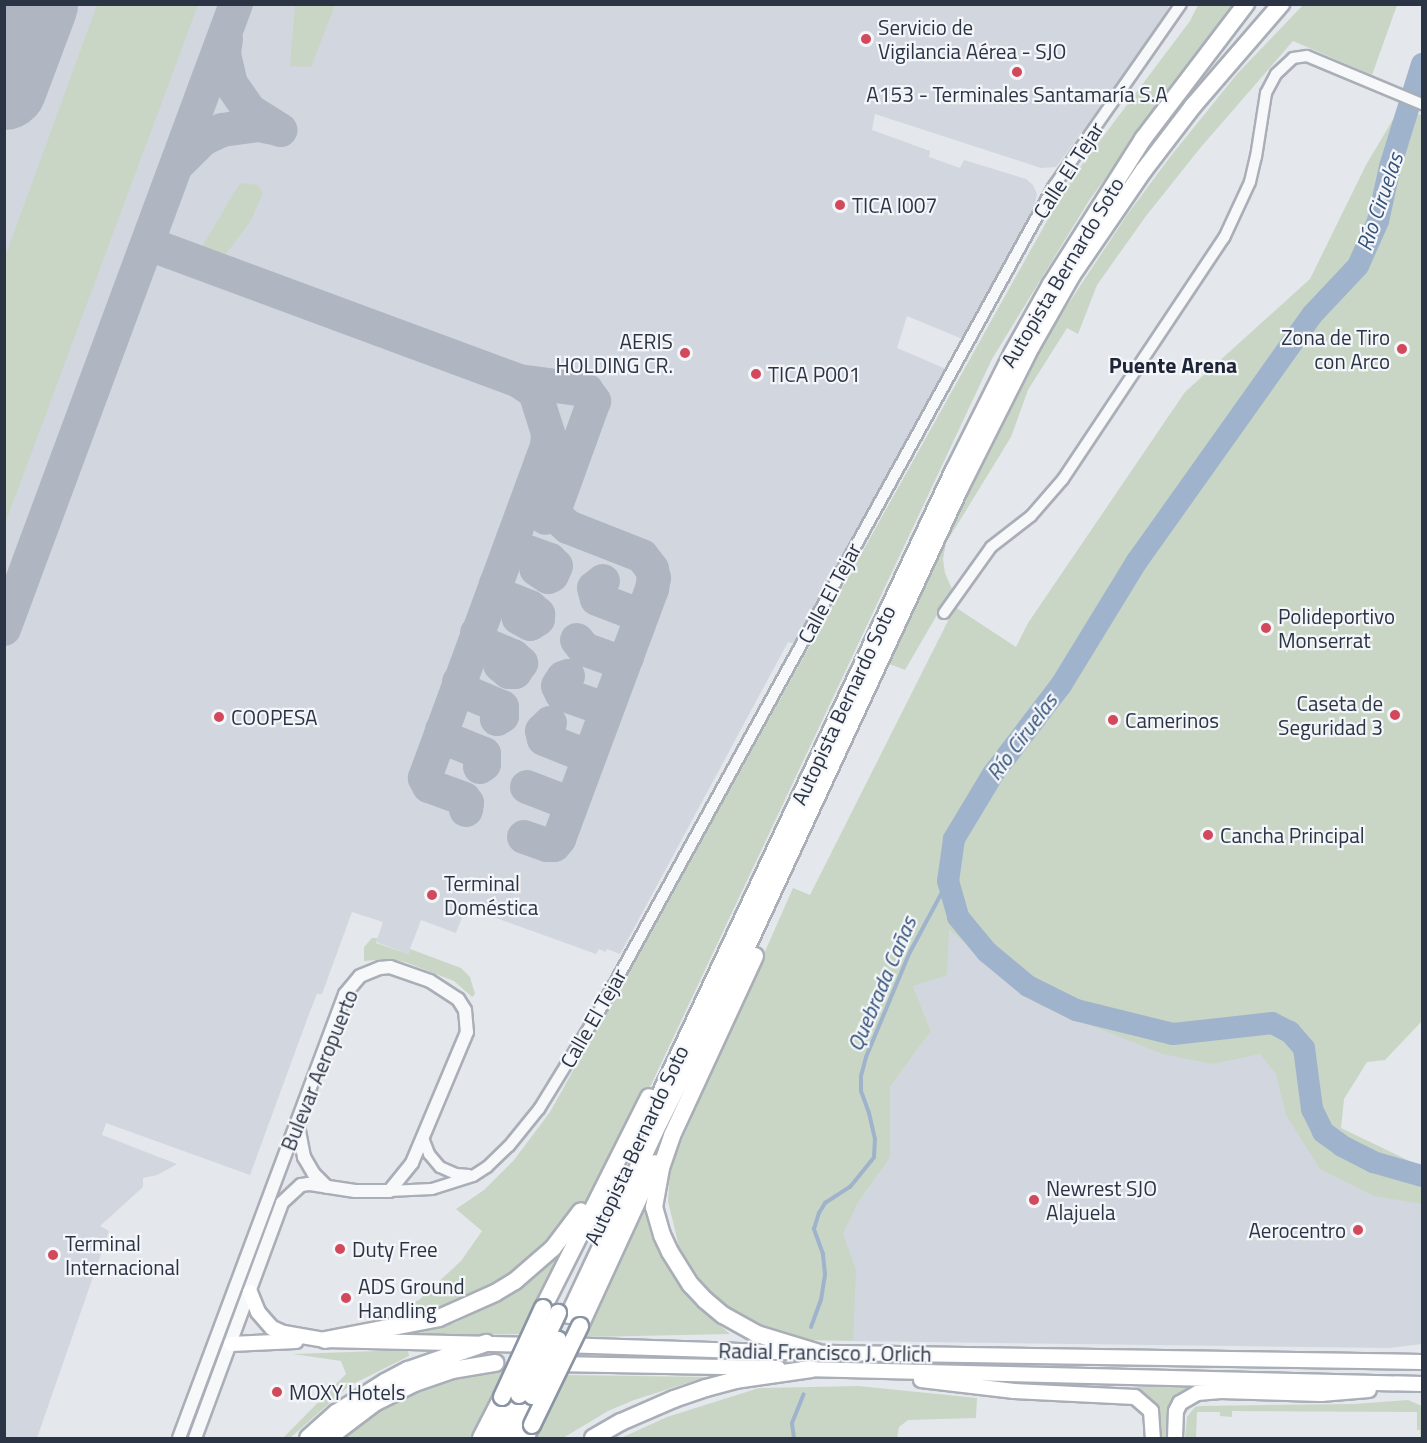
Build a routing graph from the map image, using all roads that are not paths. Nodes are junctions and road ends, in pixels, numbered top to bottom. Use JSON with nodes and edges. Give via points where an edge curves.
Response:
{"nodes":[{"id":1,"x":1181,"y":4,"type":"edge"},
{"id":2,"x":1246,"y":4,"type":"edge"},
{"id":3,"x":1281,"y":4,"type":"edge"},
{"id":4,"x":1422,"y":104,"type":"edge"},
{"id":5,"x":944,"y":612,"type":"dead end"},
{"id":6,"x":884,"y":651,"type":"junction"},
{"id":7,"x":731,"y":962,"type":"junction"},
{"id":8,"x":298,"y":1119,"type":"junction"},
{"id":9,"x":629,"y":1134,"type":"junction"},
{"id":10,"x":423,"y":1138,"type":"junction"},
{"id":11,"x":472,"y":1176,"type":"junction"},
{"id":12,"x":327,"y":1187,"type":"junction"},
{"id":13,"x":388,"y":1191,"type":"junction"},
{"id":14,"x":250,"y":1292,"type":"junction"},
{"id":15,"x":563,"y":1316,"type":"junction"},
{"id":16,"x":325,"y":1340,"type":"junction"},
{"id":17,"x":486,"y":1343,"type":"junction"},
{"id":18,"x":231,"y":1344,"type":"junction"},
{"id":19,"x":1422,"y":1350,"type":"edge"},
{"id":20,"x":813,"y":1360,"type":"junction"},
{"id":21,"x":1392,"y":1361,"type":"junction"},
{"id":22,"x":1422,"y":1362,"type":"edge"},
{"id":23,"x":495,"y":1363,"type":"joint"},
{"id":24,"x":841,"y":1370,"type":"junction"},
{"id":25,"x":1422,"y":1384,"type":"edge"},
{"id":26,"x":518,"y":1396,"type":"junction"},
{"id":27,"x":528,"y":1432,"type":"edge"},
{"id":28,"x":179,"y":1438,"type":"edge"},
{"id":29,"x":195,"y":1438,"type":"edge"},
{"id":30,"x":308,"y":1438,"type":"edge"},
{"id":31,"x":328,"y":1438,"type":"edge"},
{"id":32,"x":481,"y":1438,"type":"edge"},
{"id":33,"x":497,"y":1438,"type":"edge"},
{"id":34,"x":510,"y":1438,"type":"edge"},
{"id":35,"x":593,"y":1438,"type":"edge"},
{"id":36,"x":1153,"y":1438,"type":"edge"},
{"id":37,"x":1176,"y":1438,"type":"edge"}],
"edges":[{"from":1,"to":11,"type":"street","name":"Calle El Tejar","via":[[1054,186],[600,1010],[539,1109],[509,1146]]},
{"from":2,"to":7,"type":"highway","name":"Autopista Bernardo Soto","via":[[1143,139],[1026,328],[954,470]]},
{"from":3,"to":6,"type":"highway","name":"Autopista Bernardo Soto","via":[[1192,106],[1072,274],[996,414]]},
{"from":4,"to":5,"type":"street","via":[[1307,56],[1293,58],[1276,74],[1266,93],[1250,182],[1224,238],[1063,479],[1031,516],[991,547]]},
{"from":6,"to":7,"type":"highway","name":"Autopista Bernardo Soto"},
{"from":6,"to":20,"type":"highway","via":[[850,748],[672,1136],[654,1207],[670,1252],[705,1300],[743,1327]]},
{"from":7,"to":9,"type":"highway"},
{"from":7,"to":15,"type":"highway","name":"Autopista Bernardo Soto","via":[[660,1121]]},
{"from":8,"to":10,"type":"street","name":"Bulevar Aeropuerto","via":[[345,994],[360,976],[390,967],[413,973],[446,990],[465,1010],[467,1032]]},
{"from":8,"to":12,"type":"street","via":[[304,1157]]},
{"from":8,"to":28,"type":"street","name":"Bulevar Aeropuerto"},
{"from":9,"to":15,"type":"highway","name":"Autopista Bernardo Soto"},
{"from":9,"to":16,"type":"highway","via":[[572,1226],[554,1248],[515,1281],[438,1318]]},
{"from":10,"to":11,"type":"street","via":[[440,1167]]},
{"from":10,"to":13,"type":"street","name":"Bulevar Aeropuerto","via":[[406,1173]]},
{"from":11,"to":13,"type":"street","name":"Calle El Tejar","via":[[432,1189]]},
{"from":12,"to":13,"type":"street","name":"Bulevar Aeropuerto"},
{"from":12,"to":14,"type":"street","name":"Bulevar Aeropuerto","via":[[301,1185],[282,1203]]},
{"from":14,"to":16,"type":"main road","name":"Radial Francisco J. Orlich","via":[[258,1312],[272,1328],[284,1334]]},
{"from":14,"to":18,"type":"street","name":"Bulevar Aeropuerto"},
{"from":15,"to":26,"type":"highway","name":"Autopista Bernardo Soto","bridge":true},
{"from":15,"to":26,"type":"highway","name":"Autopista Bernardo Soto","bridge":true},
{"from":15,"to":27,"type":"highway","name":"Autopista Bernardo Soto","bridge":true},
{"from":16,"to":17,"type":"main road","name":"Radial Francisco J. Orlich"},
{"from":16,"to":18,"type":"main road"},
{"from":17,"to":20,"type":"main road","name":"Radial Francisco J. Orlich"},
{"from":17,"to":30,"type":"highway","via":[[385,1382],[336,1413]]},
{"from":18,"to":29,"type":"street","name":"Bulevar Aeropuerto"},
{"from":19,"to":21,"type":"main road"},
{"from":20,"to":21,"type":"main road","name":"Radial Francisco J. Orlich"},
{"from":20,"to":23,"type":"main road","name":"Radial Francisco J. Orlich"},
{"from":20,"to":24,"type":"main road","name":"Radial Francisco J. Orlich"},
{"from":20,"to":35,"type":"highway","via":[[696,1392],[621,1422]]},
{"from":21,"to":22,"type":"main road","name":"Radial Francisco J. Orlich"},
{"from":23,"to":31,"type":"highway","via":[[452,1370],[415,1383],[376,1402]]},
{"from":24,"to":25,"type":"main road","name":"Radial Francisco J. Orlich"},
{"from":24,"to":36,"type":"main road","via":[[1014,1391],[1129,1395],[1141,1399],[1151,1412]]},
{"from":25,"to":37,"type":"main road","via":[[1321,1394],[1197,1393],[1180,1403],[1176,1411]]},
{"from":26,"to":32,"type":"highway","name":"Autopista Bernardo Soto"},
{"from":26,"to":33,"type":"highway","name":"Autopista Bernardo Soto"},
{"from":26,"to":34,"type":"highway","name":"Autopista Bernardo Soto"}]}
